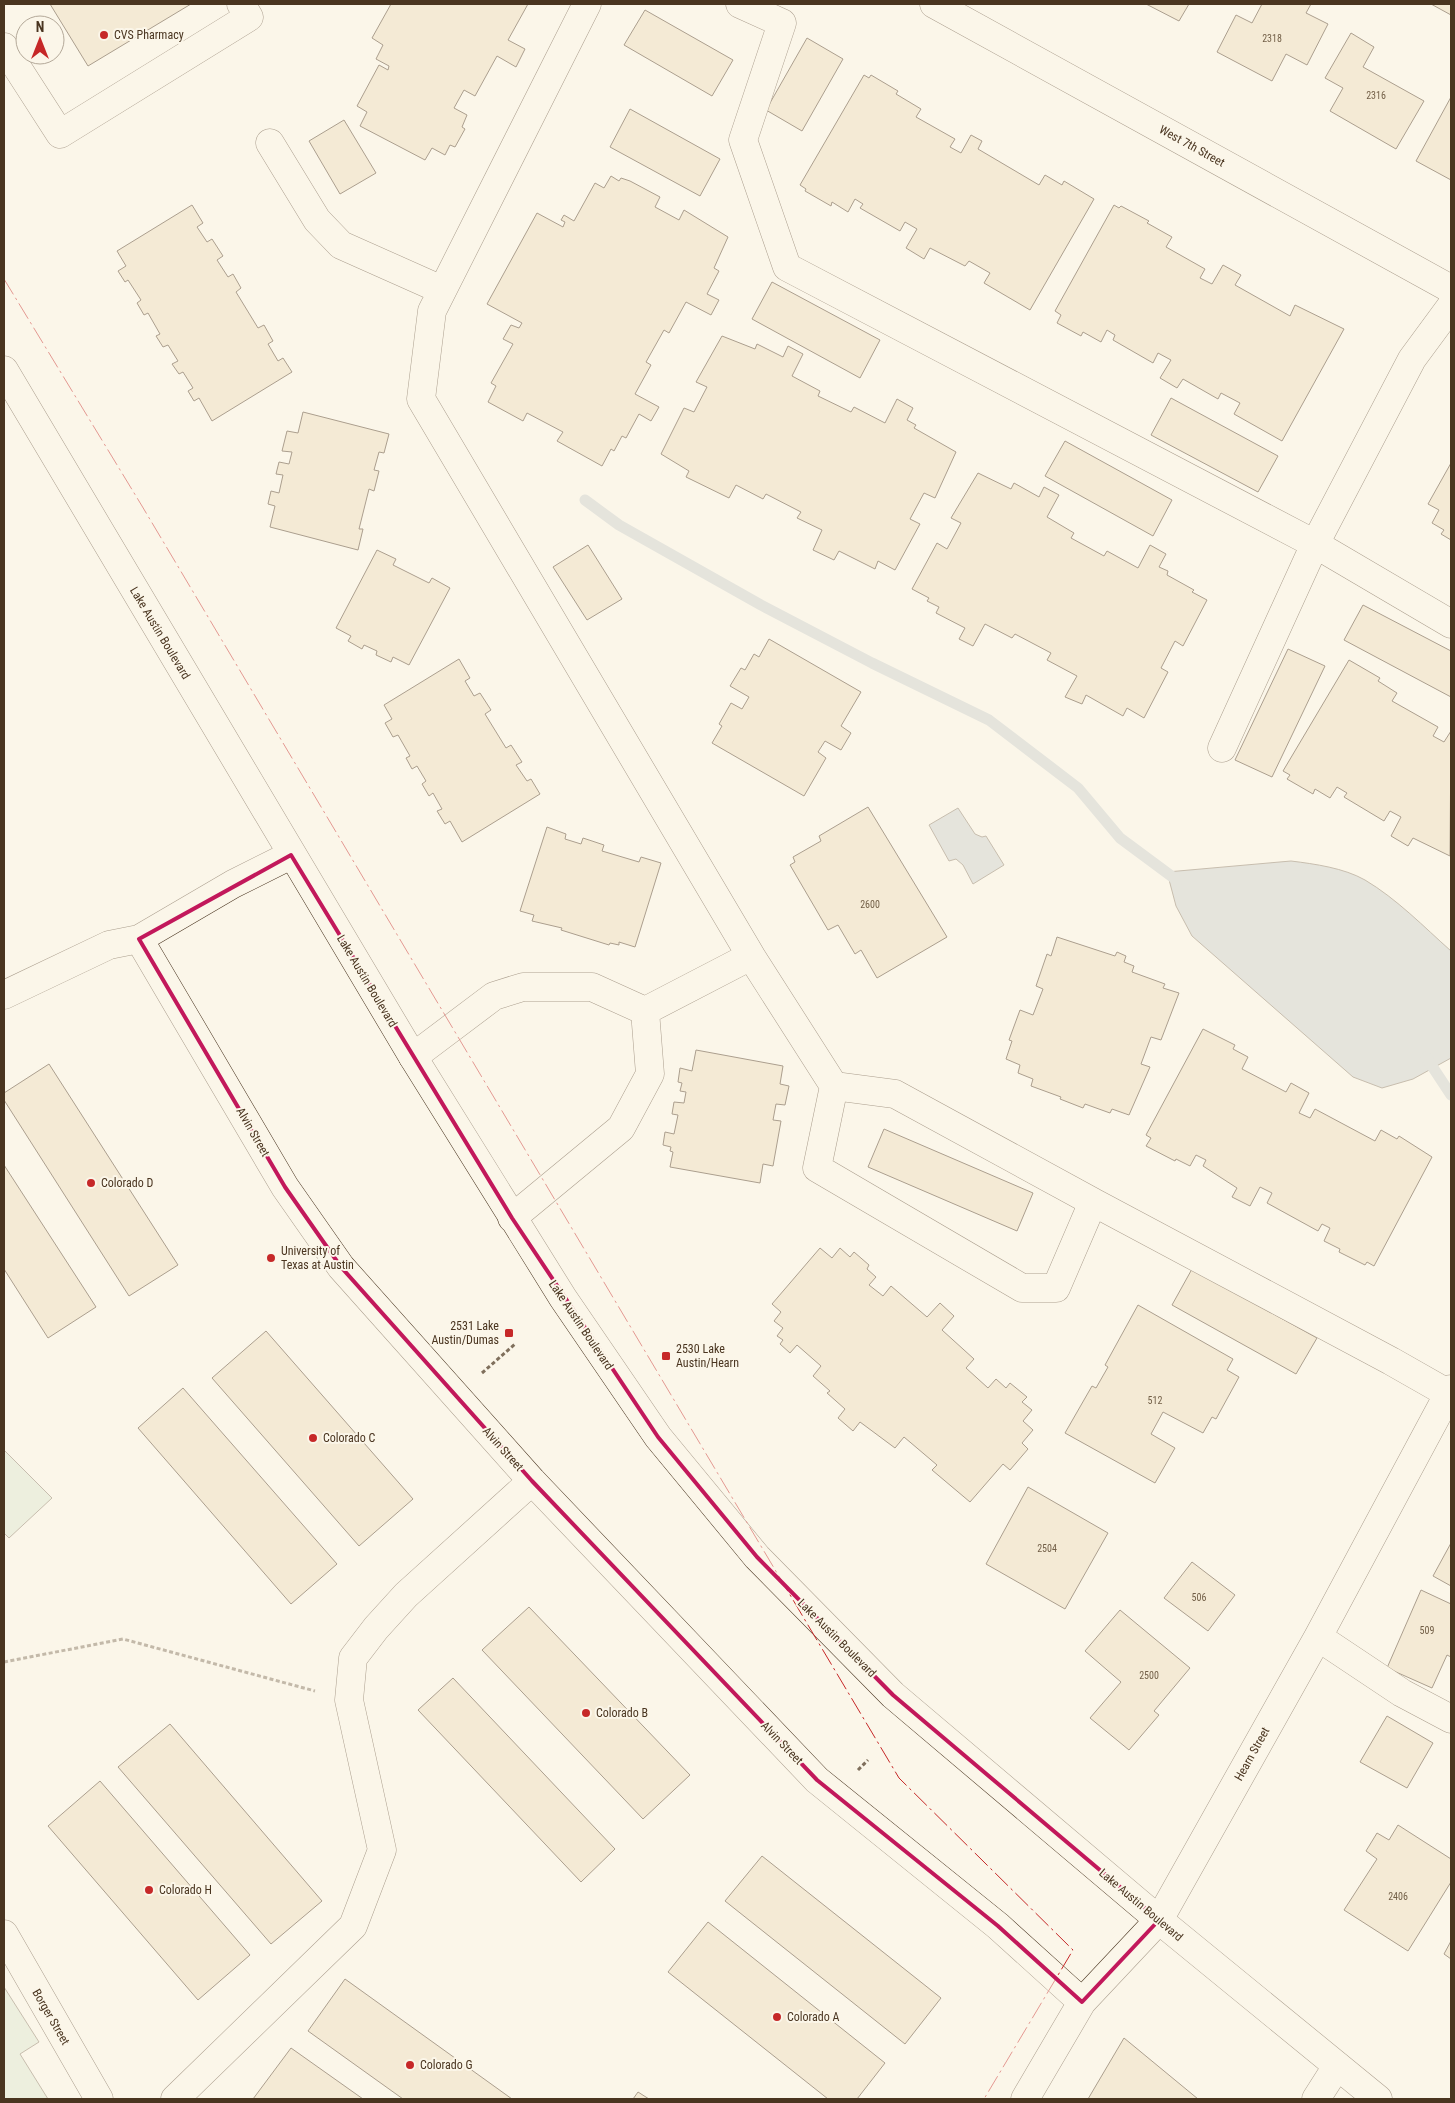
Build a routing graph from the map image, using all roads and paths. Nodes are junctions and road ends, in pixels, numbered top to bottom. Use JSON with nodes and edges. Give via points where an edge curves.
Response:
{"nodes":[{"id":1,"x":241,"y":4,"type":"edge"},
{"id":2,"x":587,"y":4,"type":"edge"},
{"id":3,"x":740,"y":4,"type":"edge"},
{"id":4,"x":934,"y":4,"type":"edge"},
{"id":5,"x":4,"y":47,"type":"edge"},
{"id":6,"x":270,"y":143,"type":"dead end"},
{"id":7,"x":1451,"y":288,"type":"edge"},
{"id":8,"x":442,"y":290,"type":"junction"},
{"id":9,"x":1451,"y":306,"type":"edge"},
{"id":10,"x":5,"y":373,"type":"edge"},
{"id":11,"x":1315,"y":544,"type":"junction"},
{"id":12,"x":1451,"y":624,"type":"edge"},
{"id":13,"x":1222,"y":748,"type":"dead end"},
{"id":14,"x":291,"y":855,"type":"junction"},
{"id":15,"x":139,"y":939,"type":"junction"},
{"id":16,"x":751,"y":956,"type":"junction"},
{"id":17,"x":4,"y":995,"type":"edge"},
{"id":18,"x":645,"y":1011,"type":"junction"},
{"id":19,"x":413,"y":1058,"type":"junction"},
{"id":20,"x":834,"y":1086,"type":"junction"},
{"id":21,"x":1093,"y":1202,"type":"junction"},
{"id":22,"x":512,"y":1218,"type":"junction"},
{"id":23,"x":515,"y":1344,"type":"dead end"},
{"id":24,"x":480,"y":1376,"type":"dead end"},
{"id":25,"x":1450,"y":1392,"type":"edge"},
{"id":26,"x":532,"y":1481,"type":"junction"},
{"id":27,"x":1318,"y":1637,"type":"junction"},
{"id":28,"x":4,"y":1662,"type":"edge"},
{"id":29,"x":349,"y":1700,"type":"junction"},
{"id":30,"x":1451,"y":1719,"type":"edge"},
{"id":31,"x":1159,"y":1920,"type":"junction"},
{"id":32,"x":4,"y":1934,"type":"edge"},
{"id":33,"x":1082,"y":2002,"type":"junction"},
{"id":34,"x":1337,"y":2066,"type":"junction"},
{"id":35,"x":99,"y":2099,"type":"edge"},
{"id":36,"x":175,"y":2099,"type":"edge"},
{"id":37,"x":1025,"y":2099,"type":"edge"},
{"id":38,"x":1316,"y":2099,"type":"edge"},
{"id":39,"x":1378,"y":2099,"type":"edge"}],
"edges":[{"from":1,"to":5,"type":"street","via":[[249,17],[60,134]]},
{"from":2,"to":8,"type":"street"},
{"from":3,"to":11,"type":"street","via":[[782,23],[743,140],[787,267]]},
{"from":4,"to":7,"type":"street","name":"West 7th Street"},
{"from":6,"to":8,"type":"street","via":[[317,220],[341,245]]},
{"from":8,"to":16,"type":"street","via":[[432,311],[421,399]]},
{"from":9,"to":11,"type":"street","via":[[1405,371]]},
{"from":10,"to":14,"type":"street","name":"Lake Austin Boulevard"},
{"from":11,"to":12,"type":"street"},
{"from":11,"to":13,"type":"street"},
{"from":14,"to":15,"type":"street","via":[[233,884]]},
{"from":14,"to":19,"type":"street","name":"Lake Austin Boulevard"},
{"from":15,"to":17,"type":"street","via":[[109,945]]},
{"from":15,"to":26,"type":"street","name":"Alvin Street","via":[[285,1187],[341,1268]]},
{"from":16,"to":18,"type":"street"},
{"from":16,"to":20,"type":"street"},
{"from":18,"to":19,"type":"street","via":[[592,987],[523,987],[494,996]]},
{"from":18,"to":22,"type":"street","via":[[650,1074],[621,1128]]},
{"from":19,"to":22,"type":"street","name":"Lake Austin Boulevard"},
{"from":20,"to":21,"type":"street","via":[[894,1094]]},
{"from":20,"to":21,"type":"street","via":[[816,1168],[1022,1288],[1056,1288]]},
{"from":21,"to":25,"type":"street"},
{"from":22,"to":31,"type":"street","name":"Lake Austin Boulevard","via":[[592,1343],[658,1437],[757,1557],[893,1695]]},
{"from":23,"to":24,"type":"path"},
{"from":25,"to":27,"type":"street","name":"Hearn Street"},
{"from":26,"to":29,"type":"street","via":[[406,1595],[376,1628],[353,1658]]},
{"from":26,"to":33,"type":"street","name":"Alvin Street","via":[[817,1780],[998,1926]]},
{"from":27,"to":30,"type":"street","via":[[1402,1693]]},
{"from":27,"to":31,"type":"street","name":"Hearn Street"},
{"from":28,"to":29,"type":"path","via":[[123,1639]]},
{"from":29,"to":36,"type":"street","via":[[382,1850],[353,1926]]},
{"from":31,"to":33,"type":"street","name":"Hearn Street"},
{"from":31,"to":34,"type":"street","name":"Lake Austin Boulevard"},
{"from":32,"to":35,"type":"street","name":"Borger Street"},
{"from":33,"to":37,"type":"street","name":"Hearn Street"},
{"from":34,"to":38,"type":"street"},
{"from":34,"to":39,"type":"street","name":"Lake Austin Boulevard"}]}
